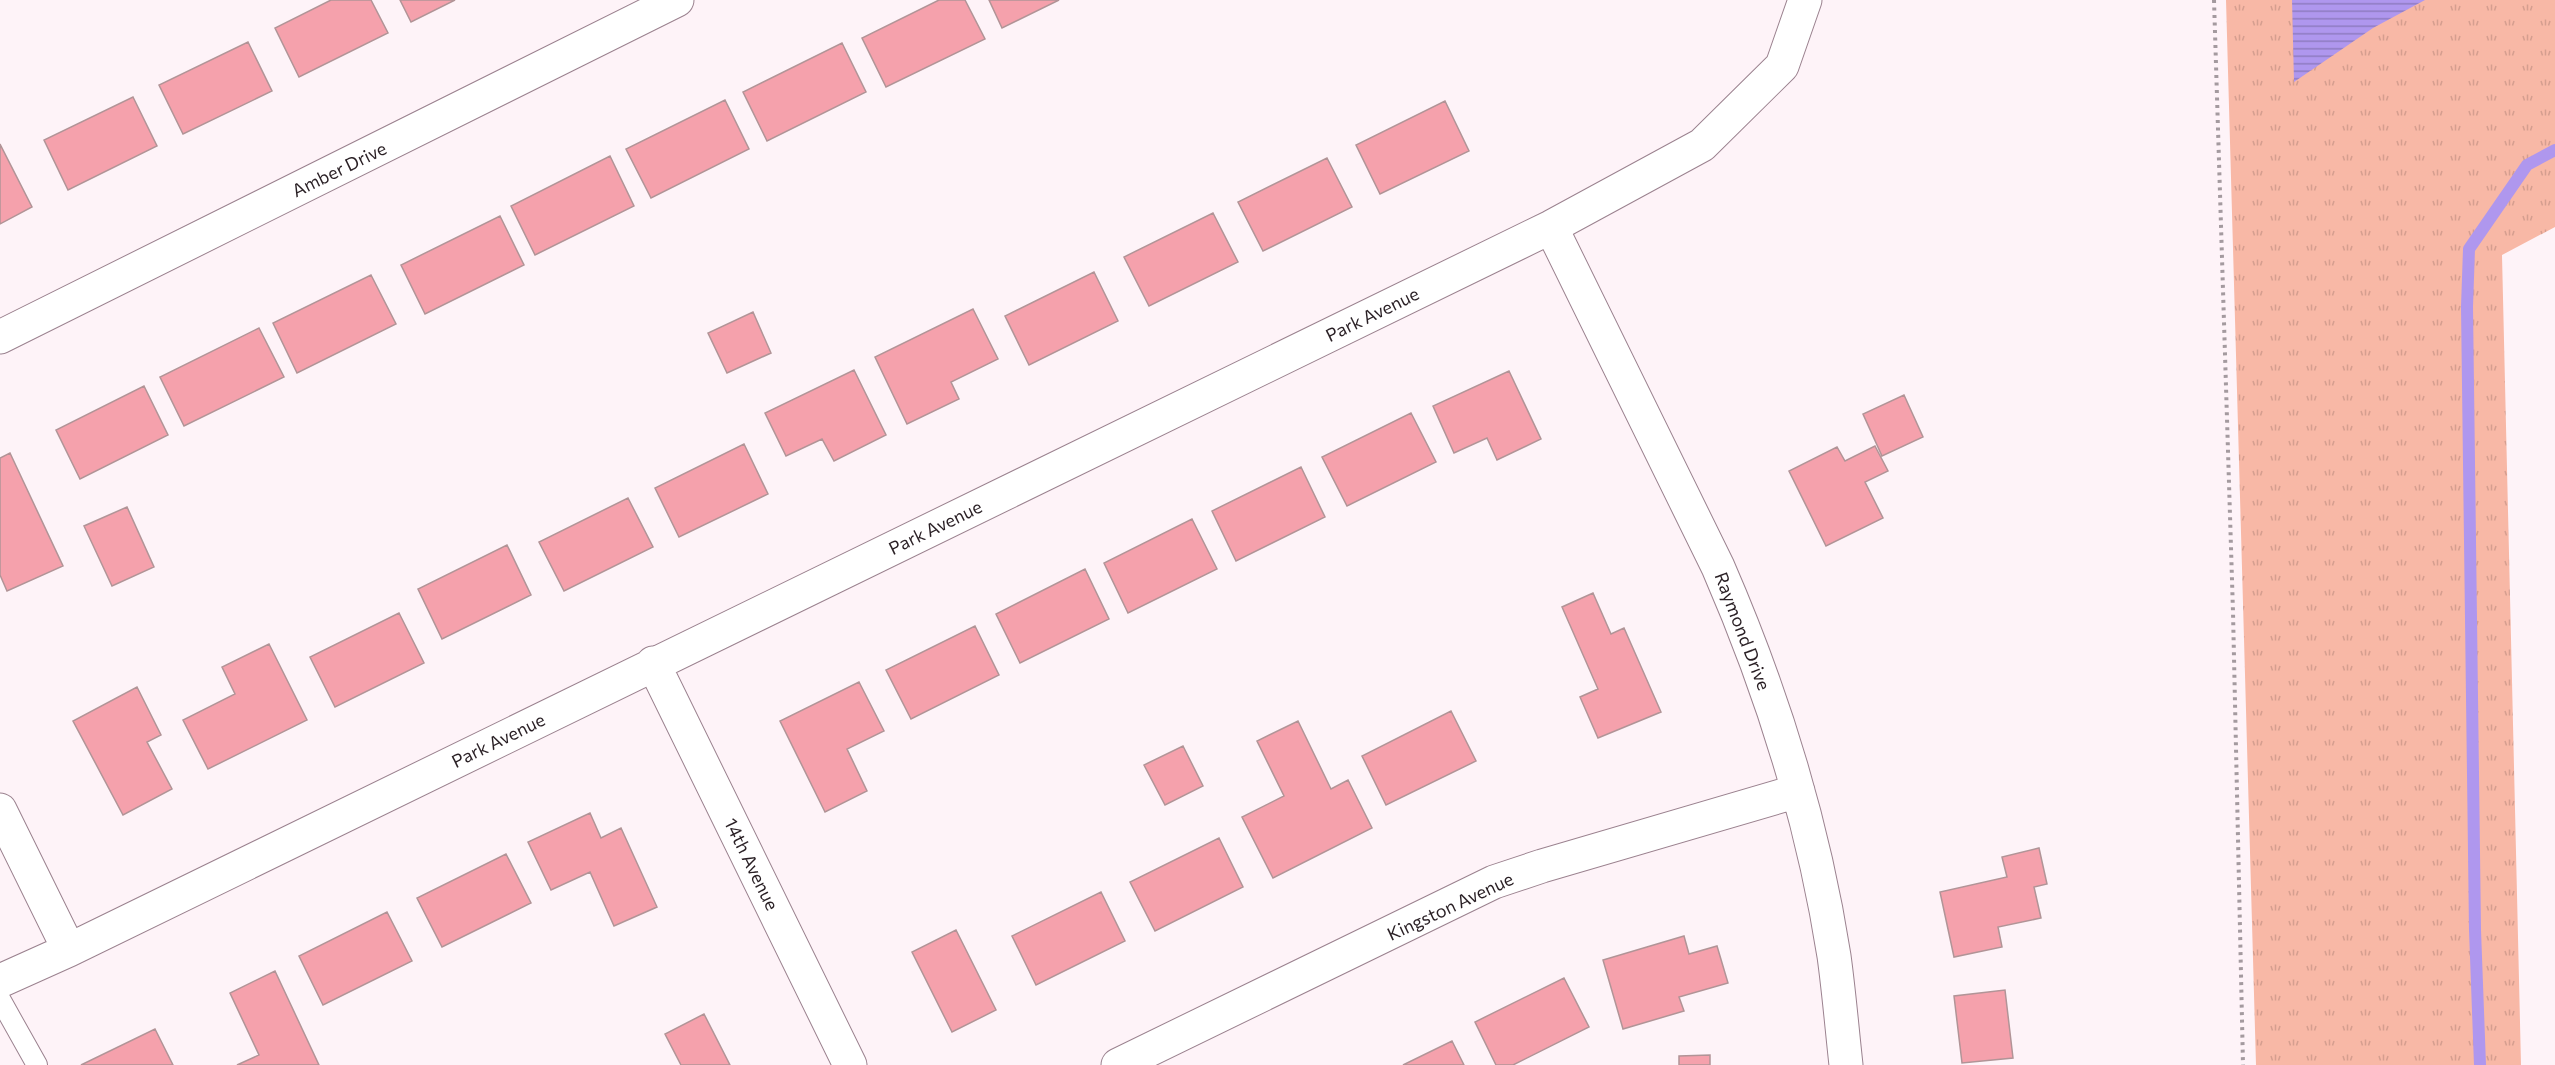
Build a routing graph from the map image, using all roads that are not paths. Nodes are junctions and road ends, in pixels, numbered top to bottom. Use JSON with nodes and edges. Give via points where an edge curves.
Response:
{"nodes":[{"id":1,"x":677,"y":0,"type":"edge"},
{"id":2,"x":1805,"y":0,"type":"edge"},
{"id":3,"x":1551,"y":228,"type":"junction"},
{"id":4,"x":0,"y":338,"type":"edge"},
{"id":5,"x":653,"y":663,"type":"junction"},
{"id":6,"x":1798,"y":791,"type":"junction"},
{"id":7,"x":0,"y":810,"type":"edge"},
{"id":8,"x":69,"y":950,"type":"junction"},
{"id":9,"x":0,"y":981,"type":"edge"},
{"id":10,"x":0,"y":999,"type":"edge"},
{"id":11,"x":37,"y":1065,"type":"edge"},
{"id":12,"x":850,"y":1065,"type":"edge"},
{"id":13,"x":1118,"y":1065,"type":"edge"},
{"id":14,"x":1846,"y":1065,"type":"edge"}],
"edges":[{"from":1,"to":4,"type":"street","name":"Amber Drive"},
{"from":2,"to":3,"type":"street","name":"Park Avenue","via":[[1782,66],[1702,145]]},
{"from":3,"to":5,"type":"street","name":"Park Avenue"},
{"from":3,"to":6,"type":"street","name":"Raymond Drive","via":[[1718,567],[1743,624]]},
{"from":5,"to":8,"type":"street","name":"Park Avenue"},
{"from":5,"to":12,"type":"street","name":"14th Avenue"},
{"from":6,"to":13,"type":"street","name":"Kingston Avenue","via":[[1494,882]]},
{"from":6,"to":14,"type":"street","name":"Raymond Drive","via":[[1834,956]]},
{"from":7,"to":8,"type":"street"},
{"from":8,"to":9,"type":"street","name":"Park Avenue"},
{"from":10,"to":11,"type":"lane"}]}
